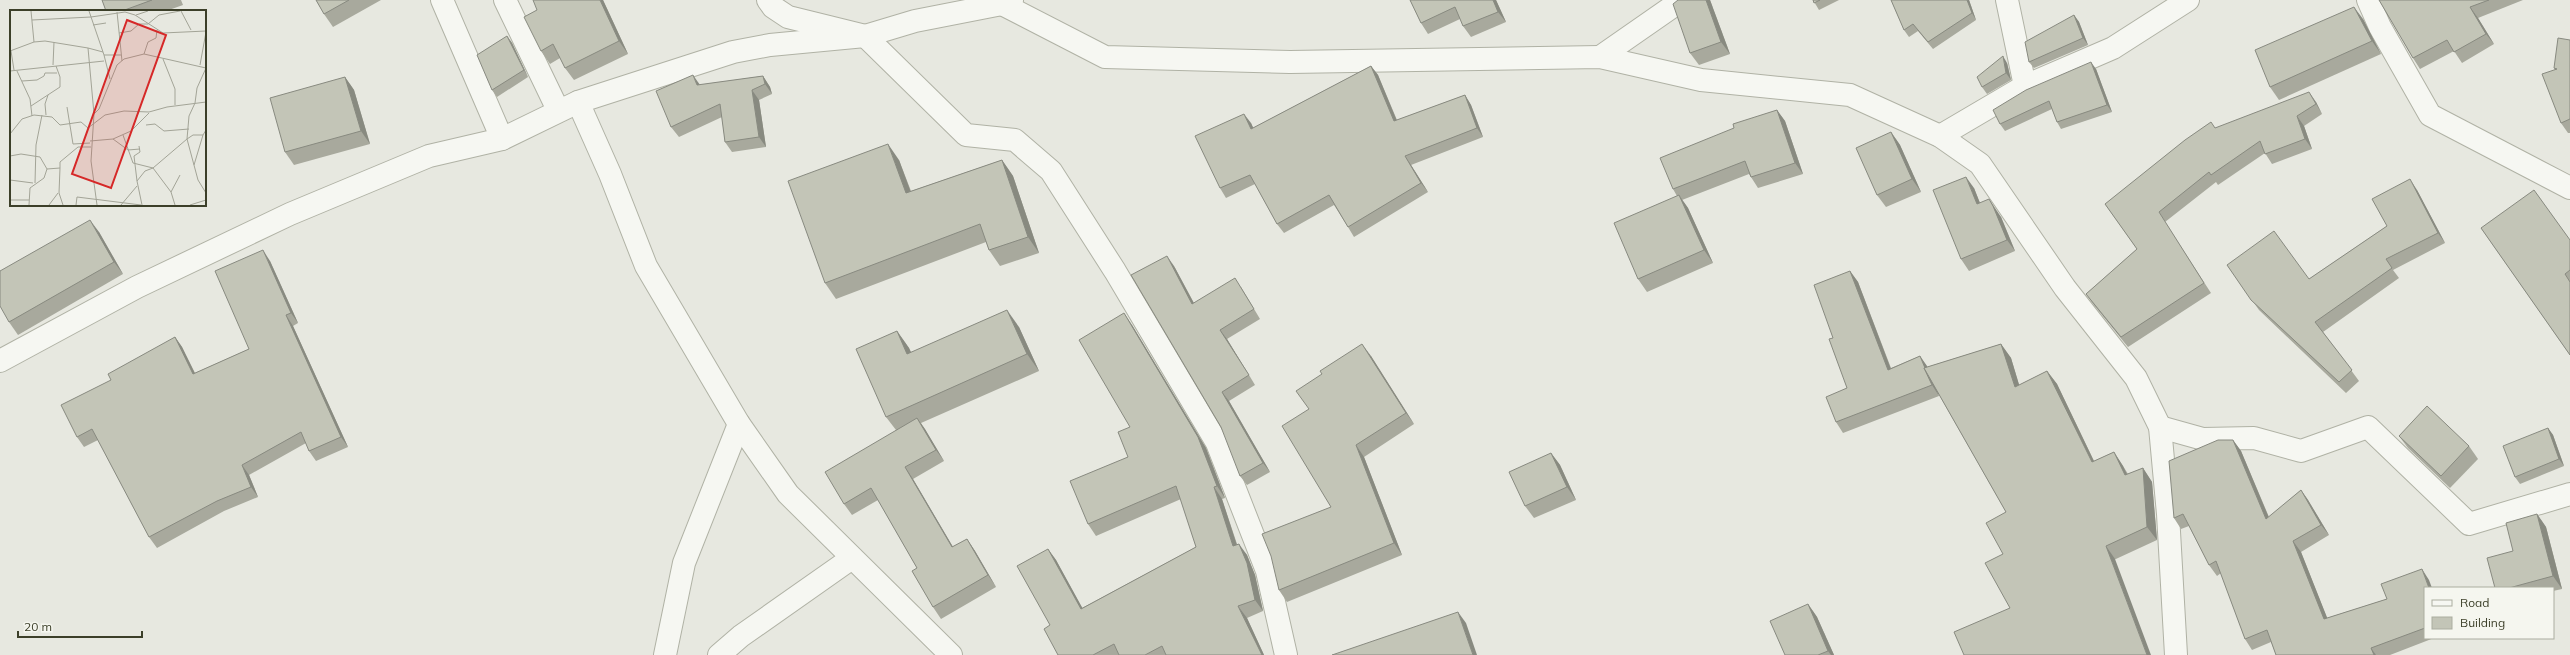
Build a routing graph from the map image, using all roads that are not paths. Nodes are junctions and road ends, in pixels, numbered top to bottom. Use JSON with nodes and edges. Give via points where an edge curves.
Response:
{"nodes":[{"id":1,"x":442,"y":0,"type":"edge"},
{"id":2,"x":505,"y":0,"type":"edge"},
{"id":3,"x":768,"y":0,"type":"edge"},
{"id":4,"x":1682,"y":0,"type":"edge"},
{"id":5,"x":2007,"y":0,"type":"edge"},
{"id":6,"x":2188,"y":0,"type":"edge"},
{"id":7,"x":2368,"y":0,"type":"edge"},
{"id":8,"x":1007,"y":2,"type":"edge"},
{"id":9,"x":865,"y":36,"type":"junction"},
{"id":10,"x":1600,"y":56,"type":"junction"},
{"id":11,"x":2025,"y":86,"type":"junction"},
{"id":12,"x":568,"y":106,"type":"junction"},
{"id":13,"x":1940,"y":136,"type":"junction"},
{"id":14,"x":502,"y":139,"type":"junction"},
{"id":15,"x":2570,"y":188,"type":"edge"},
{"id":16,"x":0,"y":361,"type":"edge"},
{"id":17,"x":739,"y":424,"type":"junction"},
{"id":18,"x":2160,"y":427,"type":"junction"},
{"id":19,"x":2570,"y":494,"type":"edge"},
{"id":20,"x":852,"y":558,"type":"junction"},
{"id":21,"x":665,"y":655,"type":"edge"},
{"id":22,"x":719,"y":655,"type":"edge"},
{"id":23,"x":951,"y":655,"type":"edge"},
{"id":24,"x":1286,"y":655,"type":"edge"},
{"id":25,"x":2176,"y":655,"type":"edge"}],
"edges":[{"from":1,"to":14,"type":"street"},
{"from":2,"to":12,"type":"street"},
{"from":3,"to":9,"type":"street","via":[[773,7],[788,17]]},
{"from":4,"to":10,"type":"street"},
{"from":5,"to":11,"type":"street"},
{"from":6,"to":11,"type":"street","via":[[2114,48]]},
{"from":7,"to":15,"type":"street","via":[[2380,27],[2430,115]]},
{"from":8,"to":9,"type":"street","via":[[915,21]]},
{"from":8,"to":10,"type":"street","via":[[1104,57],[1290,62]]},
{"from":9,"to":12,"type":"street","via":[[770,45],[733,52]]},
{"from":9,"to":24,"type":"street","via":[[966,135],[1014,140],[1051,171],[1115,271],[1217,443],[1267,571]]},
{"from":10,"to":13,"type":"street","via":[[1701,80],[1850,96]]},
{"from":11,"to":13,"type":"street"},
{"from":12,"to":14,"type":"street"},
{"from":12,"to":17,"type":"street","via":[[610,174],[646,266]]},
{"from":13,"to":18,"type":"street","via":[[1980,164],[2066,288],[2136,378]]},
{"from":14,"to":16,"type":"street","via":[[429,156],[290,214],[137,287]]},
{"from":17,"to":20,"type":"street","via":[[788,494]]},
{"from":17,"to":21,"type":"street","via":[[684,563]]},
{"from":18,"to":19,"type":"street","via":[[2203,439],[2254,438],[2301,451],[2368,427],[2469,524]]},
{"from":18,"to":25,"type":"street"},
{"from":20,"to":22,"type":"street","via":[[741,636]]},
{"from":20,"to":23,"type":"street"}]}
